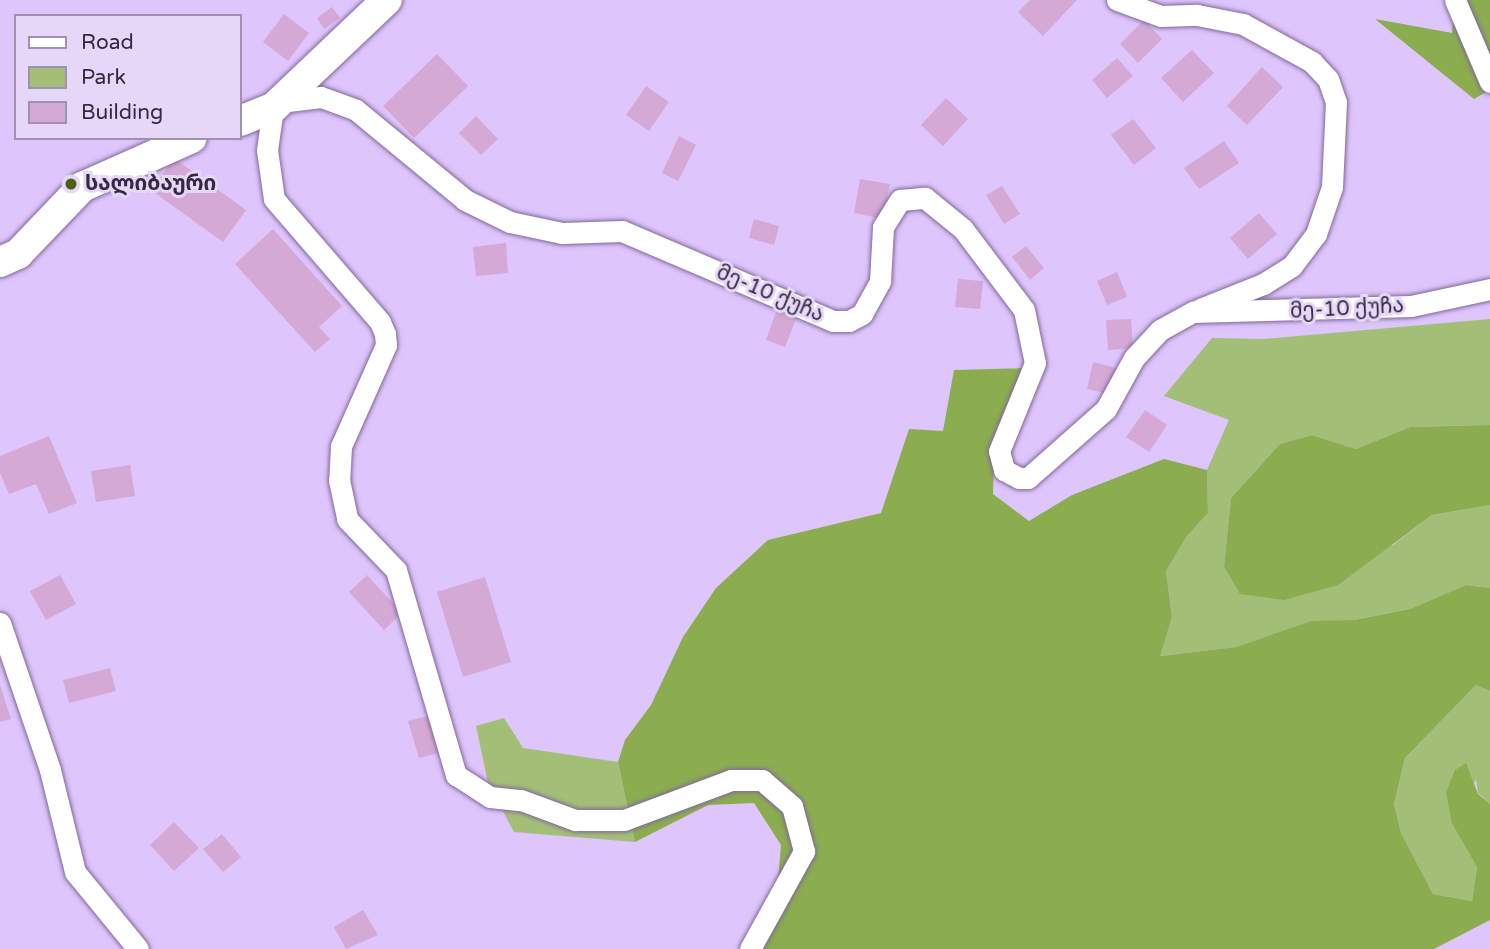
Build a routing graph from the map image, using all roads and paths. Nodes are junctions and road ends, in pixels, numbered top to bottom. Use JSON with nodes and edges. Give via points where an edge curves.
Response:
{"nodes":[{"id":1,"x":387,"y":0,"type":"edge"},
{"id":2,"x":1116,"y":0,"type":"edge"},
{"id":3,"x":1455,"y":0,"type":"edge"},
{"id":4,"x":1490,"y":82,"type":"edge"},
{"id":5,"x":277,"y":105,"type":"junction"},
{"id":6,"x":242,"y":120,"type":"edge"},
{"id":7,"x":188,"y":140,"type":"edge"},
{"id":8,"x":0,"y":261,"type":"edge"},
{"id":9,"x":1490,"y":289,"type":"edge"},
{"id":10,"x":1194,"y":312,"type":"junction"},
{"id":11,"x":0,"y":623,"type":"edge"},
{"id":12,"x":138,"y":949,"type":"edge"},
{"id":13,"x":750,"y":949,"type":"edge"}],
"edges":[{"from":1,"to":5,"type":"street"},
{"from":2,"to":10,"type":"street","via":[[1161,16],[1197,15],[1243,24],[1312,62],[1328,79],[1336,102],[1332,187],[1316,234],[1292,266],[1263,284]]},
{"from":3,"to":4,"type":"street"},
{"from":5,"to":6,"type":"street"},
{"from":5,"to":10,"type":"street","name":"მე-10 ქუჩა","via":[[321,97],[356,110],[465,200],[510,222],[562,233],[622,231],[833,321],[849,321],[862,314],[880,281],[883,227],[900,200],[925,198],[963,229],[1024,310],[1035,363],[999,451],[1004,470],[1019,478],[1028,478],[1106,410],[1133,358],[1160,330]]},
{"from":5,"to":13,"type":"street","via":[[267,150],[274,199],[385,334],[386,345],[341,446],[339,480],[347,519],[396,570],[456,775],[490,797],[521,800],[575,820],[624,820],[732,780],[762,780],[792,806],[804,851]]},
{"from":7,"to":8,"type":"street","via":[[82,187],[18,254]]},
{"from":9,"to":10,"type":"street","name":"მე-10 ქუჩა","via":[[1411,306]]},
{"from":11,"to":12,"type":"street","via":[[50,770],[75,872]]}]}
